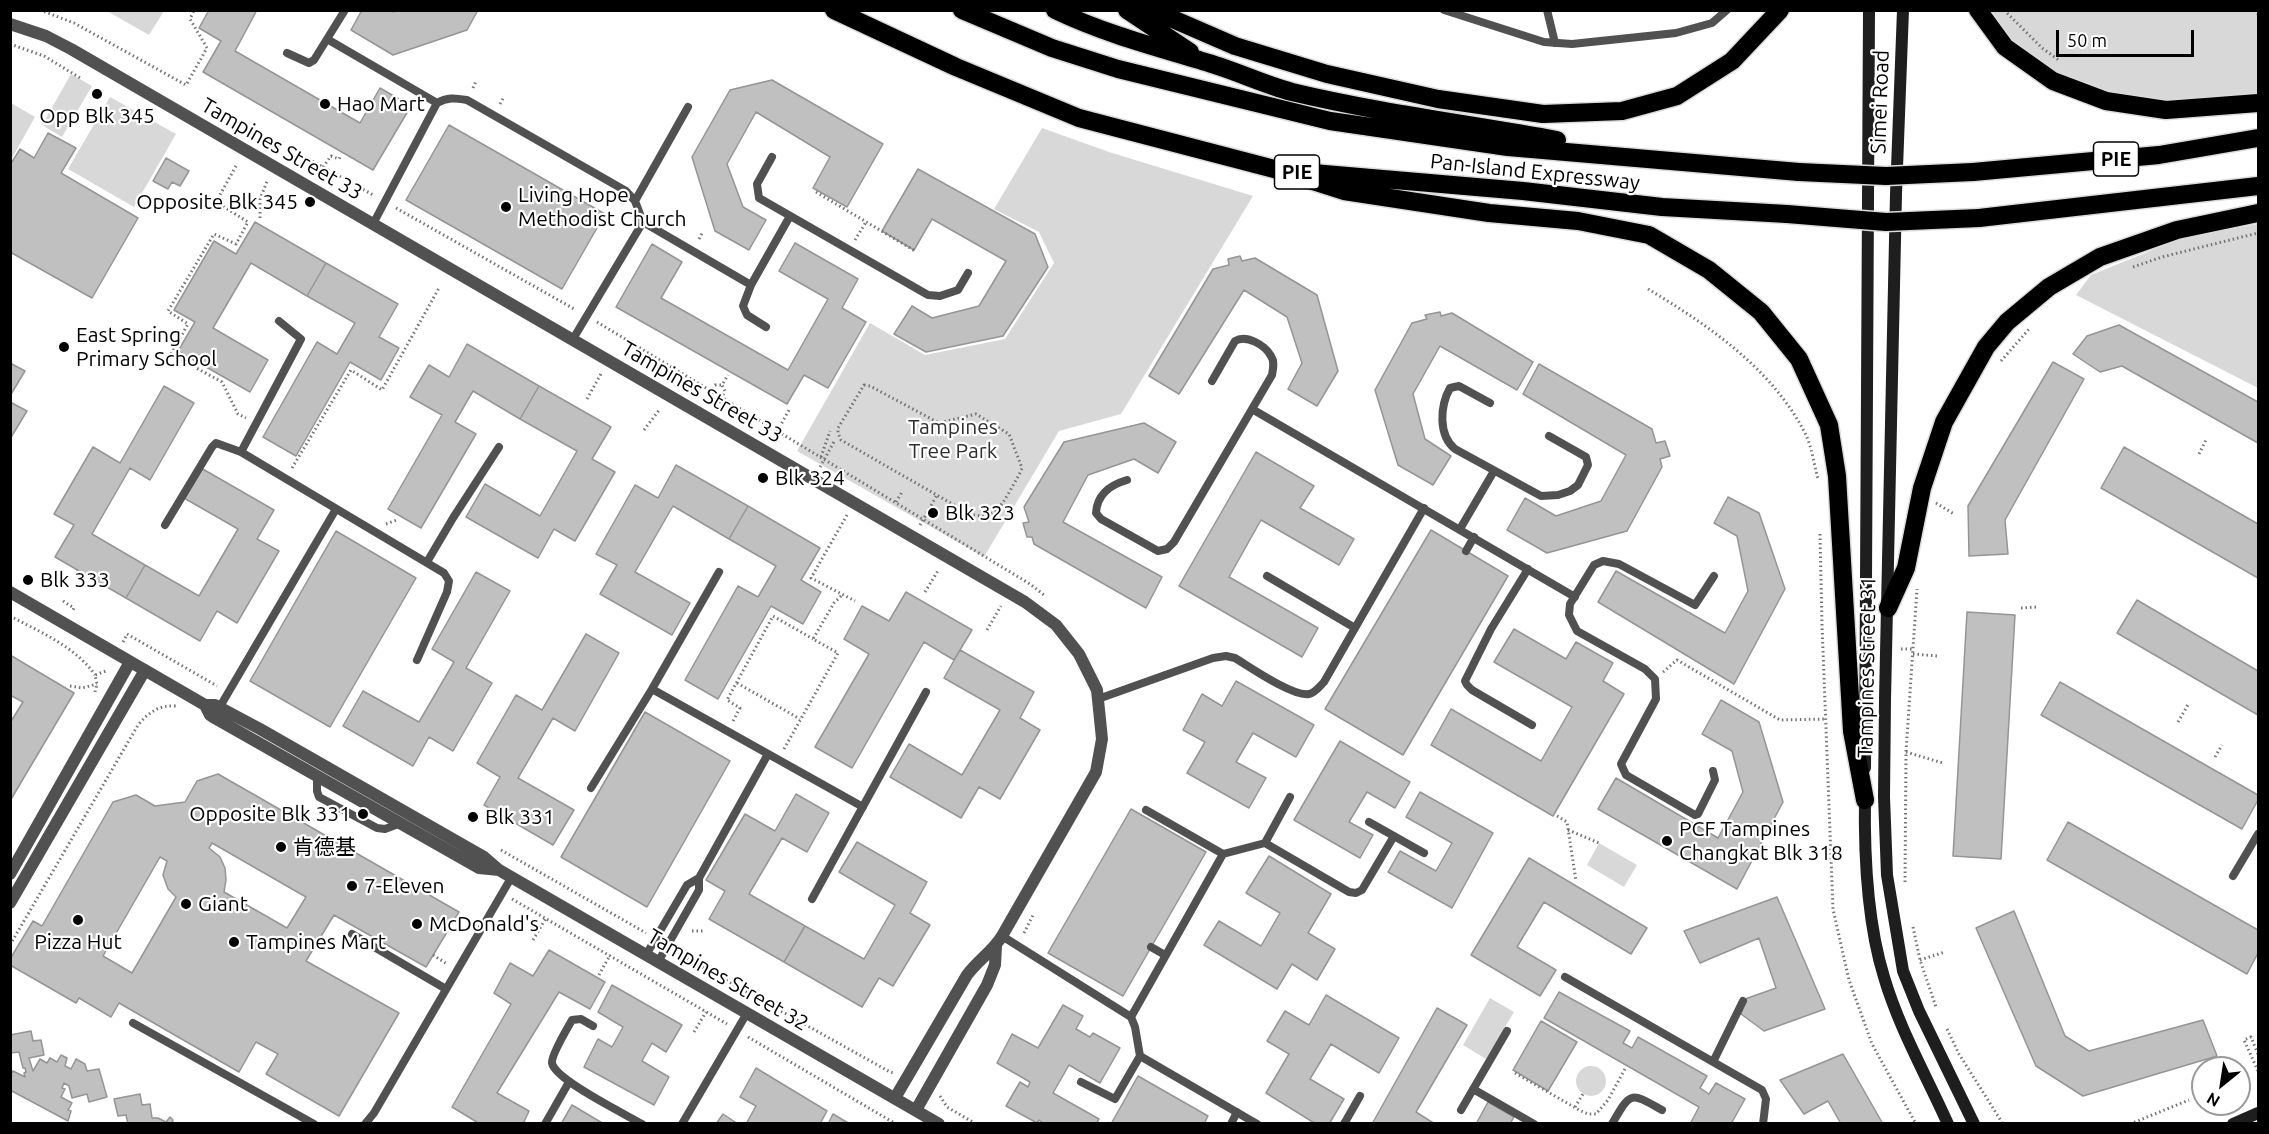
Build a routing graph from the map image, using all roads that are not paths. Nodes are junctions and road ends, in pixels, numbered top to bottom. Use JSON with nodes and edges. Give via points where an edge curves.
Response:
{"nodes":[{"id":1,"x":345,"y":10,"type":"edge"},
{"id":2,"x":834,"y":10,"type":"edge"},
{"id":3,"x":962,"y":10,"type":"edge"},
{"id":4,"x":1055,"y":10,"type":"edge"},
{"id":5,"x":1127,"y":10,"type":"edge"},
{"id":6,"x":1152,"y":10,"type":"edge"},
{"id":7,"x":1444,"y":10,"type":"edge"},
{"id":8,"x":1547,"y":10,"type":"edge"},
{"id":9,"x":1727,"y":10,"type":"edge"},
{"id":10,"x":1780,"y":10,"type":"edge"},
{"id":11,"x":1869,"y":10,"type":"edge"},
{"id":12,"x":1903,"y":10,"type":"edge"},
{"id":13,"x":1978,"y":10,"type":"edge"},
{"id":14,"x":10,"y":24,"type":"edge"},
{"id":15,"x":327,"y":39,"type":"junction"},
{"id":16,"x":1555,"y":43,"type":"junction"},
{"id":17,"x":287,"y":54,"type":"dead end"},
{"id":18,"x":1204,"y":61,"type":"junction"},
{"id":19,"x":437,"y":103,"type":"junction"},
{"id":20,"x":2259,"y":103,"type":"edge"},
{"id":21,"x":688,"y":107,"type":"dead end"},
{"id":22,"x":2259,"y":138,"type":"edge"},
{"id":23,"x":772,"y":157,"type":"dead end"},
{"id":24,"x":1662,"y":159,"type":"junction"},
{"id":25,"x":1278,"y":170,"type":"junction"},
{"id":26,"x":2259,"y":186,"type":"edge"},
{"id":27,"x":1868,"y":193,"type":"joint"},
{"id":28,"x":1896,"y":194,"type":"joint"},
{"id":29,"x":635,"y":201,"type":"junction"},
{"id":30,"x":2259,"y":213,"type":"edge"},
{"id":31,"x":790,"y":216,"type":"junction"},
{"id":32,"x":643,"y":222,"type":"junction"},
{"id":33,"x":373,"y":224,"type":"junction"},
{"id":34,"x":968,"y":273,"type":"dead end"},
{"id":35,"x":751,"y":285,"type":"junction"},
{"id":36,"x":279,"y":321,"type":"dead end"},
{"id":37,"x":766,"y":327,"type":"dead end"},
{"id":38,"x":573,"y":339,"type":"junction"},
{"id":39,"x":1212,"y":381,"type":"dead end"},
{"id":40,"x":1490,"y":404,"type":"dead end"},
{"id":41,"x":1252,"y":409,"type":"junction"},
{"id":42,"x":1549,"y":436,"type":"dead end"},
{"id":43,"x":499,"y":447,"type":"dead end"},
{"id":44,"x":241,"y":452,"type":"junction"},
{"id":45,"x":1494,"y":471,"type":"junction"},
{"id":46,"x":1127,"y":480,"type":"dead end"},
{"id":47,"x":1424,"y":508,"type":"junction"},
{"id":48,"x":336,"y":509,"type":"junction"},
{"id":49,"x":165,"y":525,"type":"dead end"},
{"id":50,"x":1461,"y":529,"type":"junction"},
{"id":51,"x":1474,"y":537,"type":"junction"},
{"id":52,"x":1466,"y":551,"type":"dead end"},
{"id":53,"x":428,"y":562,"type":"junction"},
{"id":54,"x":1528,"y":569,"type":"junction"},
{"id":55,"x":719,"y":572,"type":"dead end"},
{"id":56,"x":1267,"y":576,"type":"dead end"},
{"id":57,"x":1714,"y":576,"type":"dead end"},
{"id":58,"x":10,"y":592,"type":"edge"},
{"id":59,"x":1575,"y":597,"type":"junction"},
{"id":60,"x":1888,"y":608,"type":"junction"},
{"id":61,"x":1355,"y":628,"type":"junction"},
{"id":62,"x":417,"y":660,"type":"dead end"},
{"id":63,"x":130,"y":662,"type":"junction"},
{"id":64,"x":145,"y":670,"type":"junction"},
{"id":65,"x":652,"y":689,"type":"junction"},
{"id":66,"x":926,"y":692,"type":"dead end"},
{"id":67,"x":1098,"y":699,"type":"junction"},
{"id":68,"x":216,"y":713,"type":"junction"},
{"id":69,"x":1532,"y":725,"type":"dead end"},
{"id":70,"x":768,"y":754,"type":"junction"},
{"id":71,"x":1713,"y":771,"type":"dead end"},
{"id":72,"x":591,"y":788,"type":"dead end"},
{"id":73,"x":1290,"y":796,"type":"dead end"},
{"id":74,"x":1865,"y":800,"type":"junction"},
{"id":75,"x":863,"y":807,"type":"junction"},
{"id":76,"x":1146,"y":810,"type":"dead end"},
{"id":77,"x":1370,"y":822,"type":"dead end"},
{"id":78,"x":2259,"y":834,"type":"edge"},
{"id":79,"x":1394,"y":836,"type":"junction"},
{"id":80,"x":1265,"y":843,"type":"junction"},
{"id":81,"x":1424,"y":853,"type":"dead end"},
{"id":82,"x":1223,"y":854,"type":"junction"},
{"id":83,"x":499,"y":870,"type":"junction"},
{"id":84,"x":10,"y":875,"type":"edge"},
{"id":85,"x":2234,"y":876,"type":"dead end"},
{"id":86,"x":511,"y":878,"type":"junction"},
{"id":87,"x":699,"y":878,"type":"junction"},
{"id":88,"x":23,"y":882,"type":"junction"},
{"id":89,"x":812,"y":899,"type":"dead end"},
{"id":90,"x":10,"y":903,"type":"edge"},
{"id":91,"x":352,"y":934,"type":"dead end"},
{"id":92,"x":999,"y":941,"type":"junction"},
{"id":93,"x":1151,"y":947,"type":"dead end"},
{"id":94,"x":646,"y":955,"type":"junction"},
{"id":95,"x":1165,"y":955,"type":"junction"},
{"id":96,"x":658,"y":962,"type":"junction"},
{"id":97,"x":1565,"y":977,"type":"dead end"},
{"id":98,"x":446,"y":989,"type":"junction"},
{"id":99,"x":1743,"y":1001,"type":"dead end"},
{"id":100,"x":747,"y":1013,"type":"junction"},
{"id":101,"x":1131,"y":1017,"type":"junction"},
{"id":102,"x":133,"y":1023,"type":"dead end"},
{"id":103,"x":593,"y":1026,"type":"dead end"},
{"id":104,"x":1507,"y":1031,"type":"dead end"},
{"id":105,"x":1140,"y":1056,"type":"junction"},
{"id":106,"x":1713,"y":1062,"type":"junction"},
{"id":107,"x":569,"y":1082,"type":"junction"},
{"id":108,"x":1081,"y":1082,"type":"dead end"},
{"id":109,"x":1473,"y":1089,"type":"junction"},
{"id":110,"x":1360,"y":1096,"type":"dead end"},
{"id":111,"x":895,"y":1098,"type":"junction"},
{"id":112,"x":916,"y":1110,"type":"junction"},
{"id":113,"x":1461,"y":1110,"type":"dead end"},
{"id":114,"x":1662,"y":1110,"type":"dead end"},
{"id":115,"x":1237,"y":1112,"type":"junction"},
{"id":116,"x":2259,"y":1113,"type":"edge"},
{"id":117,"x":314,"y":1124,"type":"edge"},
{"id":118,"x":365,"y":1124,"type":"edge"},
{"id":119,"x":545,"y":1124,"type":"edge"},
{"id":120,"x":642,"y":1124,"type":"edge"},
{"id":121,"x":682,"y":1124,"type":"edge"},
{"id":122,"x":939,"y":1124,"type":"edge"},
{"id":123,"x":1231,"y":1124,"type":"edge"},
{"id":124,"x":1257,"y":1124,"type":"edge"},
{"id":125,"x":1344,"y":1124,"type":"edge"},
{"id":126,"x":1534,"y":1124,"type":"edge"},
{"id":127,"x":1612,"y":1124,"type":"edge"},
{"id":128,"x":1762,"y":1124,"type":"edge"},
{"id":129,"x":1948,"y":1124,"type":"edge"},
{"id":130,"x":1974,"y":1124,"type":"edge"},
{"id":131,"x":2233,"y":1124,"type":"edge"}],
"edges":[{"from":1,"to":15,"type":"lane"},
{"from":2,"to":25,"type":"highway","name":"Pan-Island Expressway","number":"PIE","via":[[1079,118]]},
{"from":3,"to":24,"type":"highway","name":"Pan-Island Expressway","number":"PIE","via":[[1052,48],[1119,69],[1330,121],[1508,147]]},
{"from":4,"to":18,"type":"highway","via":[[1143,45]]},
{"from":5,"to":18,"type":"highway"},
{"from":6,"to":10,"type":"highway","via":[[1235,46],[1327,74],[1438,99],[1543,114],[1622,111],[1677,96],[1732,61]]},
{"from":7,"to":16,"type":"lane"},
{"from":8,"to":16,"type":"lane"},
{"from":9,"to":16,"type":"lane","via":[[1712,23],[1676,33]]},
{"from":11,"to":27,"type":"main road","name":"Simei Road"},
{"from":12,"to":28,"type":"main road","name":"Simei Road"},
{"from":13,"to":20,"type":"highway","via":[[2005,47],[2024,61],[2053,81],[2106,101],[2166,110]]},
{"from":14,"to":33,"type":"street","name":"Tampines Street 33","via":[[71,49]]},
{"from":15,"to":17,"type":"lane","via":[[309,63]]},
{"from":15,"to":19,"type":"lane"},
{"from":18,"to":24,"type":"highway","via":[[1289,91],[1378,111]]},
{"from":19,"to":29,"type":"lane","via":[[445,99],[466,100],[626,191]]},
{"from":19,"to":33,"type":"lane"},
{"from":21,"to":29,"type":"lane"},
{"from":22,"to":24,"type":"highway","name":"Pan-Island Expressway","number":"PIE","bridge":true,"via":[[2159,155],[1886,176]]},
{"from":23,"to":31,"type":"lane","via":[[756,192],[759,198]]},
{"from":25,"to":26,"type":"highway","name":"Pan-Island Expressway","number":"PIE","bridge":true,"via":[[1662,207],[1886,222],[1979,218]]},
{"from":25,"to":74,"type":"highway","via":[[1344,191],[1489,213],[1578,221],[1650,235],[1709,270],[1761,312],[1799,359],[1828,425],[1837,476],[1852,731]]},
{"from":27,"to":74,"type":"main road","name":"Tampines Street 31"},
{"from":28,"to":60,"type":"main road","name":"Tampines Street 31"},
{"from":29,"to":32,"type":"lane"},
{"from":30,"to":60,"type":"highway","via":[[2177,230],[2100,257],[2049,287],[2007,322],[1986,347],[1944,422],[1922,488],[1906,568]]},
{"from":31,"to":34,"type":"lane","via":[[928,295],[958,290]]},
{"from":31,"to":35,"type":"lane"},
{"from":32,"to":35,"type":"lane"},
{"from":32,"to":38,"type":"lane"},
{"from":33,"to":38,"type":"street","name":"Tampines Street 33"},
{"from":35,"to":37,"type":"lane","via":[[742,306],[747,315]]},
{"from":36,"to":44,"type":"lane","via":[[301,339]]},
{"from":38,"to":67,"type":"street","name":"Tampines Street 33","via":[[1025,602],[1056,625],[1079,654]]},
{"from":39,"to":41,"type":"lane","via":[[1239,338],[1245,337],[1263,348],[1274,364],[1272,375]]},
{"from":40,"to":45,"type":"lane","via":[[1454,386],[1441,410],[1451,446]]},
{"from":41,"to":46,"type":"lane","via":[[1167,549],[1158,550],[1096,513],[1105,491]]},
{"from":41,"to":47,"type":"lane"},
{"from":42,"to":45,"type":"lane","via":[[1588,461],[1578,485],[1570,491],[1541,496]]},
{"from":43,"to":53,"type":"lane"},
{"from":44,"to":48,"type":"lane"},
{"from":44,"to":49,"type":"lane","via":[[216,443]]},
{"from":45,"to":50,"type":"lane"},
{"from":47,"to":50,"type":"lane"},
{"from":47,"to":61,"type":"lane"},
{"from":48,"to":53,"type":"lane"},
{"from":48,"to":68,"type":"lane"},
{"from":50,"to":51,"type":"lane"},
{"from":51,"to":52,"type":"lane"},
{"from":51,"to":54,"type":"lane"},
{"from":53,"to":62,"type":"lane","via":[[449,581]]},
{"from":54,"to":59,"type":"lane"},
{"from":54,"to":69,"type":"lane","via":[[1465,681],[1472,690]]},
{"from":55,"to":65,"type":"lane"},
{"from":56,"to":61,"type":"lane"},
{"from":57,"to":59,"type":"lane","via":[[1695,605],[1619,564],[1603,561],[1594,565]]},
{"from":58,"to":63,"type":"street"},
{"from":59,"to":71,"type":"lane","via":[[1569,615],[1577,631],[1645,669],[1655,679],[1656,699],[1623,758],[1622,770],[1695,815],[1715,780]]},
{"from":60,"to":130,"type":"main road","name":"Tampines Street 31","via":[[1884,797],[1887,875],[1903,971]]},
{"from":61,"to":67,"type":"lane","via":[[1324,682],[1308,694],[1294,691],[1226,656]]},
{"from":63,"to":64,"type":"street"},
{"from":63,"to":84,"type":"street"},
{"from":64,"to":68,"type":"street","name":"Tampines Street 32","via":[[205,705],[210,715]]},
{"from":64,"to":88,"type":"street"},
{"from":65,"to":70,"type":"lane"},
{"from":65,"to":72,"type":"lane"},
{"from":66,"to":75,"type":"lane"},
{"from":67,"to":92,"type":"street","name":"Tampines Street 33","via":[[1102,739],[1096,772]]},
{"from":68,"to":83,"type":"street","name":"Tampines Street 32","via":[[260,729],[484,857]]},
{"from":68,"to":83,"type":"street","name":"Tampines Street 32","via":[[478,868]]},
{"from":70,"to":75,"type":"lane"},
{"from":70,"to":87,"type":"lane"},
{"from":73,"to":80,"type":"lane"},
{"from":74,"to":129,"type":"main road","name":"Tampines Street 31","via":[[1868,877],[1884,976]]},
{"from":75,"to":89,"type":"lane"},
{"from":76,"to":82,"type":"lane"},
{"from":77,"to":79,"type":"lane"},
{"from":78,"to":85,"type":"lane"},
{"from":79,"to":80,"type":"lane","via":[[1362,890],[1356,893]]},
{"from":79,"to":81,"type":"lane"},
{"from":80,"to":82,"type":"lane"},
{"from":82,"to":95,"type":"lane"},
{"from":83,"to":86,"type":"street","name":"Tampines Street 32"},
{"from":84,"to":88,"type":"street"},
{"from":86,"to":94,"type":"street","name":"Tampines Street 32"},
{"from":86,"to":98,"type":"lane"},
{"from":87,"to":94,"type":"lane","via":[[687,885]]},
{"from":87,"to":96,"type":"lane","via":[[699,890]]},
{"from":88,"to":90,"type":"street"},
{"from":91,"to":98,"type":"lane"},
{"from":92,"to":101,"type":"lane","via":[[1017,945]]},
{"from":92,"to":111,"type":"street","name":"Tampines Street 33","via":[[968,975]]},
{"from":92,"to":112,"type":"street","name":"Tampines Street 33","via":[[987,985]]},
{"from":93,"to":95,"type":"lane"},
{"from":94,"to":96,"type":"street","name":"Tampines Street 32"},
{"from":95,"to":101,"type":"lane"},
{"from":96,"to":100,"type":"street","name":"Tampines Street 32"},
{"from":97,"to":106,"type":"lane"},
{"from":98,"to":118,"type":"lane"},
{"from":99,"to":106,"type":"lane"},
{"from":100,"to":111,"type":"street","name":"Tampines Street 32"},
{"from":100,"to":121,"type":"lane"},
{"from":101,"to":105,"type":"lane"},
{"from":102,"to":117,"type":"lane"},
{"from":103,"to":107,"type":"lane","via":[[581,1019],[572,1020],[552,1058],[554,1068]]},
{"from":104,"to":109,"type":"lane"},
{"from":105,"to":108,"type":"lane","via":[[1114,1100]]},
{"from":105,"to":115,"type":"lane"},
{"from":106,"to":128,"type":"lane","via":[[1762,1090]]},
{"from":107,"to":119,"type":"lane"},
{"from":107,"to":120,"type":"lane"},
{"from":109,"to":113,"type":"lane"},
{"from":109,"to":126,"type":"lane"},
{"from":110,"to":125,"type":"lane"},
{"from":111,"to":112,"type":"street","name":"Tampines Street 32"},
{"from":112,"to":122,"type":"street","name":"Tampines Street 32"},
{"from":114,"to":127,"type":"lane","via":[[1631,1097]]},
{"from":115,"to":123,"type":"lane"},
{"from":115,"to":124,"type":"lane"},
{"from":116,"to":131,"type":"main road"}]}
